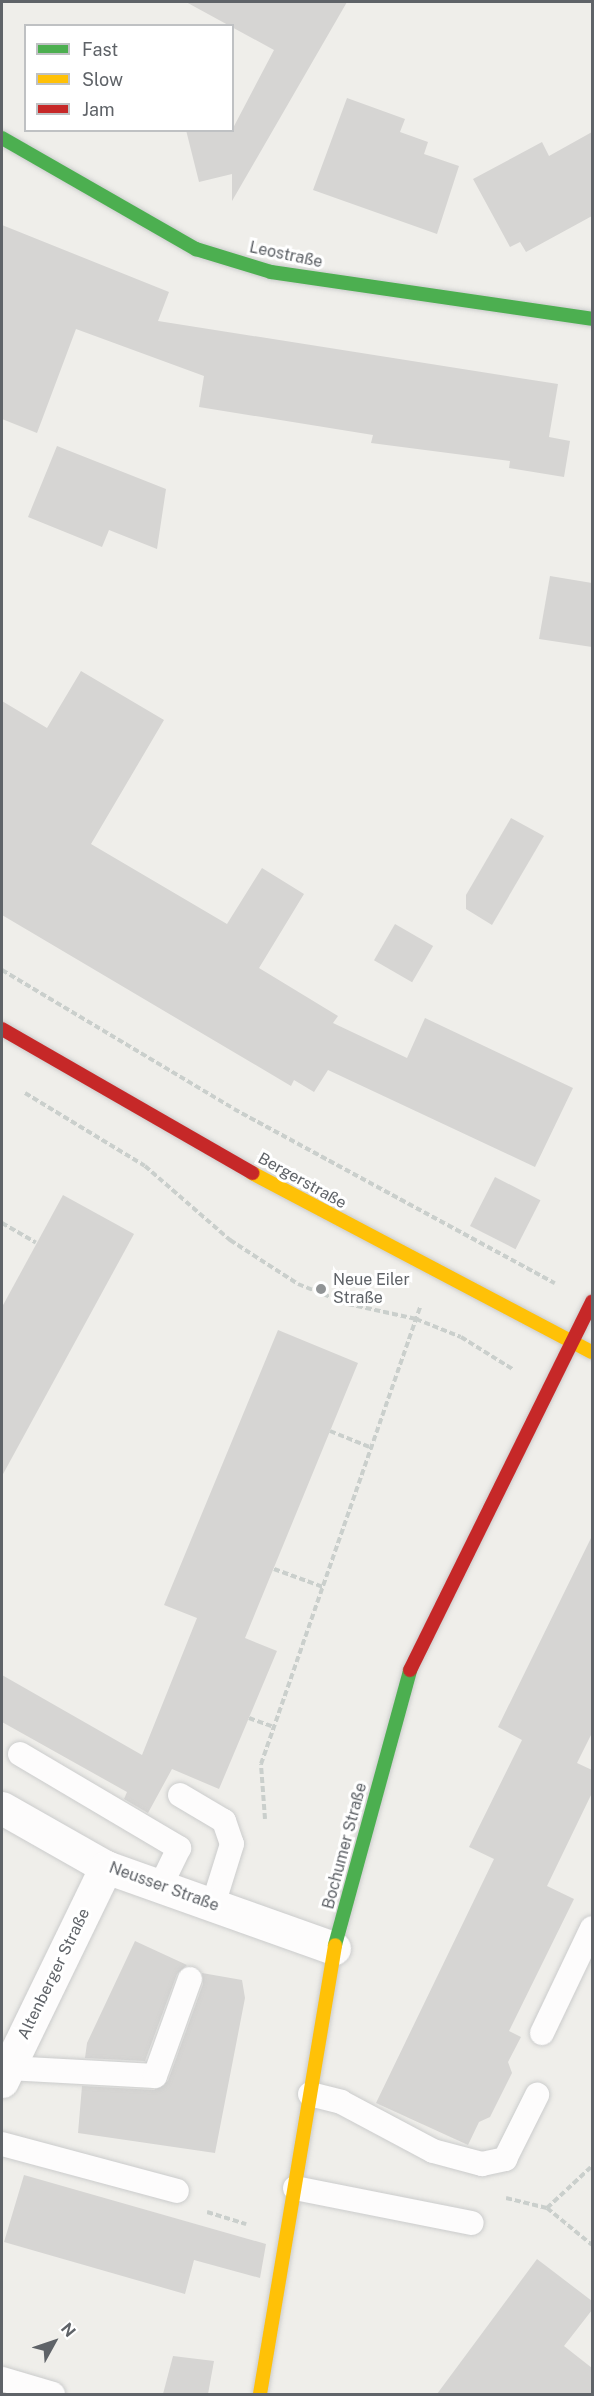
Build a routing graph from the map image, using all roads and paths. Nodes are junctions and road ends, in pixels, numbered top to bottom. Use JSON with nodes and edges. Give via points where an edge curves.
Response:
{"nodes":[{"id":1,"x":2,"y":138,"type":"edge"},
{"id":2,"x":592,"y":319,"type":"edge"},
{"id":3,"x":2,"y":970,"type":"edge"},
{"id":4,"x":2,"y":1029,"type":"edge"},
{"id":5,"x":22,"y":1091,"type":"dead end"},
{"id":6,"x":2,"y":1223,"type":"edge"},
{"id":7,"x":36,"y":1243,"type":"dead end"},
{"id":8,"x":432,"y":1270,"type":"junction"},
{"id":9,"x":592,"y":1302,"type":"edge"},
{"id":10,"x":416,"y":1319,"type":"junction"},
{"id":11,"x":571,"y":1341,"type":"junction"},
{"id":12,"x":592,"y":1352,"type":"edge"},
{"id":13,"x":549,"y":1386,"type":"junction"},
{"id":14,"x":330,"y":1431,"type":"dead end"},
{"id":15,"x":372,"y":1448,"type":"junction"},
{"id":16,"x":274,"y":1569,"type":"dead end"},
{"id":17,"x":323,"y":1587,"type":"junction"},
{"id":18,"x":249,"y":1718,"type":"dead end"},
{"id":19,"x":274,"y":1727,"type":"junction"},
{"id":20,"x":20,"y":1754,"type":"dead end"},
{"id":21,"x":261,"y":1793,"type":"dead end"},
{"id":22,"x":180,"y":1796,"type":"dead end"},
{"id":23,"x":2,"y":1808,"type":"edge"},
{"id":24,"x":106,"y":1867,"type":"junction"},
{"id":25,"x":160,"y":1887,"type":"junction"},
{"id":26,"x":213,"y":1905,"type":"junction"},
{"id":27,"x":592,"y":1928,"type":"edge"},
{"id":28,"x":334,"y":1948,"type":"junction"},
{"id":29,"x":189,"y":1979,"type":"dead end"},
{"id":30,"x":542,"y":2033,"type":"dead end"},
{"id":31,"x":5,"y":2074,"type":"edge"},
{"id":32,"x":310,"y":2094,"type":"junction"},
{"id":33,"x":537,"y":2095,"type":"dead end"},
{"id":34,"x":2,"y":2144,"type":"edge"},
{"id":35,"x":295,"y":2188,"type":"junction"},
{"id":36,"x":177,"y":2191,"type":"joint"},
{"id":37,"x":547,"y":2208,"type":"dead end"},
{"id":38,"x":472,"y":2223,"type":"dead end"},
{"id":39,"x":286,"y":2237,"type":"junction"},
{"id":40,"x":592,"y":2245,"type":"edge"},
{"id":41,"x":2,"y":2379,"type":"edge"},
{"id":42,"x":53,"y":2394,"type":"edge"},
{"id":43,"x":260,"y":2394,"type":"edge"}],
"edges":[{"from":1,"to":2,"type":"street","name":"Leostraße","via":[[196,249],[271,272]]},
{"from":3,"to":9,"type":"path","via":[[234,1109]]},
{"from":4,"to":8,"type":"street","name":"Bergerstraße"},
{"from":5,"to":10,"type":"path","via":[[145,1166],[230,1240],[298,1284],[348,1304]]},
{"from":6,"to":7,"type":"path"},
{"from":8,"to":10,"type":"path"},
{"from":8,"to":11,"type":"street","name":"Bergerstraße"},
{"from":9,"to":11,"type":"street"},
{"from":10,"to":13,"type":"path"},
{"from":10,"to":15,"type":"path"},
{"from":11,"to":12,"type":"street","name":"Bergerstraße"},
{"from":11,"to":13,"type":"street","name":"Bochumer Straße"},
{"from":13,"to":28,"type":"street","name":"Bochumer Straße","via":[[412,1663]]},
{"from":14,"to":15,"type":"path"},
{"from":15,"to":17,"type":"path"},
{"from":16,"to":17,"type":"path"},
{"from":17,"to":19,"type":"path"},
{"from":18,"to":19,"type":"path"},
{"from":19,"to":21,"type":"path","via":[[261,1764]]},
{"from":20,"to":25,"type":"lane","via":[[179,1848]]},
{"from":22,"to":26,"type":"lane","via":[[224,1821],[232,1844]]},
{"from":23,"to":24,"type":"street","name":"Neusser Straße"},
{"from":24,"to":25,"type":"street","name":"Neusser Straße"},
{"from":24,"to":31,"type":"street","name":"Altenberger Straße"},
{"from":25,"to":26,"type":"street","name":"Neusser Straße"},
{"from":26,"to":28,"type":"street","name":"Neusser Straße"},
{"from":27,"to":30,"type":"lane"},
{"from":28,"to":32,"type":"street","name":"Bochumer Straße"},
{"from":29,"to":31,"type":"lane","via":[[155,2076]]},
{"from":32,"to":33,"type":"lane","via":[[341,2102],[432,2151],[482,2164],[505,2158]]},
{"from":32,"to":35,"type":"street","name":"Bochumer Straße"},
{"from":34,"to":36,"type":"lane"},
{"from":35,"to":38,"type":"lane"},
{"from":35,"to":39,"type":"street","name":"Bochumer Straße"},
{"from":36,"to":39,"type":"path","via":[[205,2211]]},
{"from":37,"to":40,"type":"path"},
{"from":39,"to":43,"type":"street","name":"Bochumer Straße"},
{"from":41,"to":42,"type":"lane"}]}
